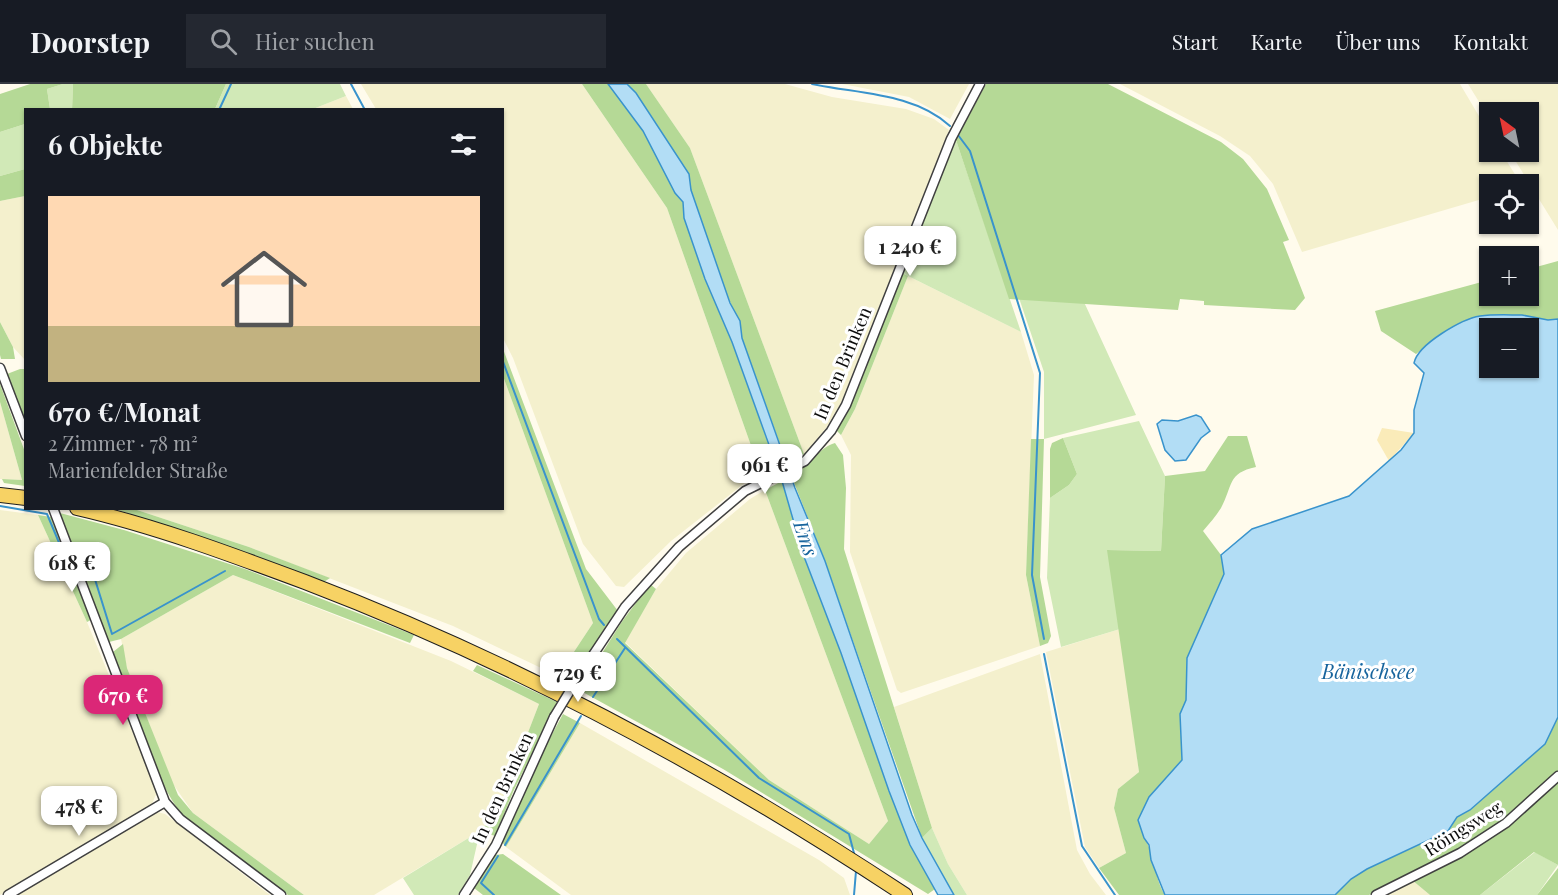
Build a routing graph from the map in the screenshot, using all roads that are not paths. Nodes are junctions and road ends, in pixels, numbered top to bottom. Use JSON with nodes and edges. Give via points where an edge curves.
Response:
{"nodes":[{"id":1,"x":980,"y":84,"type":"edge"},
{"id":2,"x":0,"y":368,"type":"edge"},
{"id":3,"x":24,"y":431,"type":"edge"},
{"id":4,"x":0,"y":495,"type":"edge"},
{"id":5,"x":24,"y":498,"type":"edge"},
{"id":6,"x":54,"y":510,"type":"edge"},
{"id":7,"x":84,"y":510,"type":"edge"},
{"id":8,"x":1558,"y":776,"type":"edge"},
{"id":9,"x":165,"y":802,"type":"junction"},
{"id":10,"x":8,"y":895,"type":"edge"},
{"id":11,"x":281,"y":895,"type":"edge"},
{"id":12,"x":464,"y":895,"type":"edge"},
{"id":13,"x":905,"y":895,"type":"edge"},
{"id":14,"x":1376,"y":895,"type":"edge"}],
"edges":[{"from":1,"to":12,"type":"street","name":"In den Brinken","bridge":true,"via":[[951,139],[846,405],[831,431],[805,461],[745,491],[672,554],[625,607],[554,717],[496,845]]},
{"from":2,"to":3,"type":"street"},
{"from":4,"to":5,"type":"main road"},
{"from":6,"to":9,"type":"street"},
{"from":7,"to":13,"type":"main road","via":[[208,546],[453,643],[717,777]]},
{"from":8,"to":14,"type":"street","name":"Röingsweg","via":[[1506,823],[1460,854]]},
{"from":9,"to":10,"type":"street"},
{"from":9,"to":11,"type":"street","via":[[180,819]]}]}
